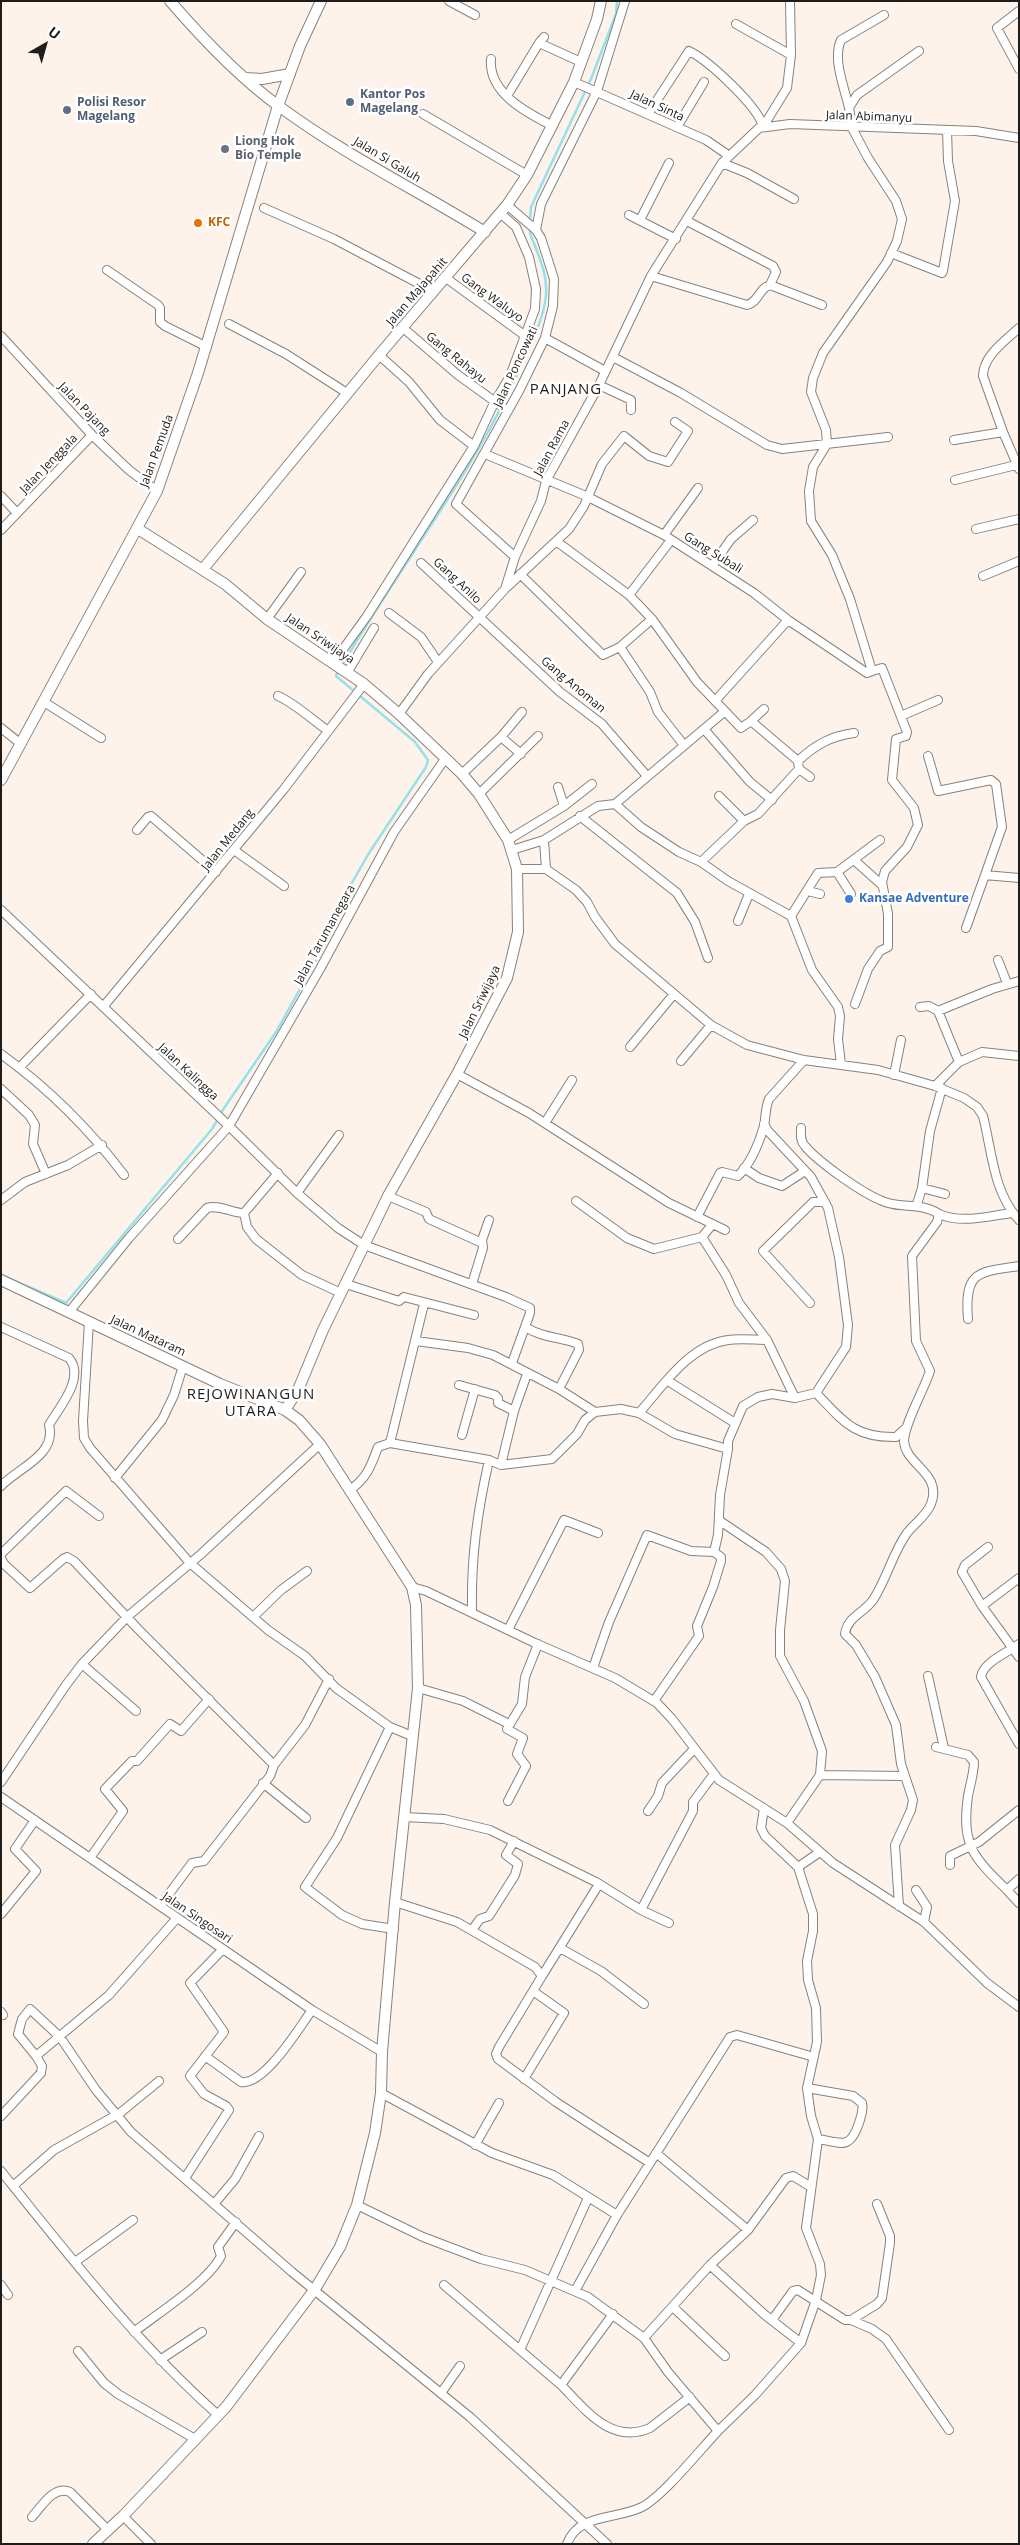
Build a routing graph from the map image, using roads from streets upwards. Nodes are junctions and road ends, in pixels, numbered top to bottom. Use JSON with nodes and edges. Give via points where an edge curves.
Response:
{"nodes":[{"id":1,"x":170,"y":1,"type":"edge"},
{"id":2,"x":321,"y":1,"type":"edge"},
{"id":3,"x":449,"y":1,"type":"edge"},
{"id":4,"x":601,"y":1,"type":"edge"},
{"id":5,"x":625,"y":1,"type":"edge"},
{"id":6,"x":790,"y":1,"type":"edge"},
{"id":7,"x":1019,"y":11,"type":"edge"},
{"id":8,"x":475,"y":15,"type":"dead end"},
{"id":9,"x":884,"y":15,"type":"dead end"},
{"id":10,"x":736,"y":24,"type":"dead end"},
{"id":11,"x":919,"y":51,"type":"dead end"},
{"id":12,"x":791,"y":55,"type":"junction"},
{"id":13,"x":491,"y":59,"type":"dead end"},
{"id":14,"x":581,"y":62,"type":"junction"},
{"id":15,"x":1019,"y":70,"type":"edge"},
{"id":16,"x":290,"y":74,"type":"junction"},
{"id":17,"x":246,"y":78,"type":"junction"},
{"id":18,"x":704,"y":82,"type":"dead end"},
{"id":19,"x":578,"y":84,"type":"junction"},
{"id":20,"x":594,"y":91,"type":"junction"},
{"id":21,"x":507,"y":96,"type":"junction"},
{"id":22,"x":278,"y":106,"type":"junction"},
{"id":23,"x":849,"y":108,"type":"junction"},
{"id":24,"x":423,"y":114,"type":"dead end"},
{"id":25,"x":648,"y":114,"type":"junction"},
{"id":26,"x":553,"y":126,"type":"junction"},
{"id":27,"x":677,"y":127,"type":"junction"},
{"id":28,"x":763,"y":127,"type":"junction"},
{"id":29,"x":852,"y":128,"type":"junction"},
{"id":30,"x":947,"y":130,"type":"junction"},
{"id":31,"x":1019,"y":137,"type":"edge"},
{"id":32,"x":728,"y":155,"type":"junction"},
{"id":33,"x":669,"y":163,"type":"dead end"},
{"id":34,"x":722,"y":163,"type":"junction"},
{"id":35,"x":527,"y":174,"type":"junction"},
{"id":36,"x":794,"y":200,"type":"dead end"},
{"id":37,"x":507,"y":205,"type":"junction"},
{"id":38,"x":264,"y":208,"type":"dead end"},
{"id":39,"x":501,"y":214,"type":"junction"},
{"id":40,"x":629,"y":215,"type":"dead end"},
{"id":41,"x":640,"y":220,"type":"junction"},
{"id":42,"x":687,"y":221,"type":"junction"},
{"id":43,"x":534,"y":228,"type":"junction"},
{"id":44,"x":486,"y":232,"type":"junction"},
{"id":45,"x":676,"y":239,"type":"junction"},
{"id":46,"x":891,"y":253,"type":"junction"},
{"id":47,"x":107,"y":270,"type":"dead end"},
{"id":48,"x":651,"y":276,"type":"junction"},
{"id":49,"x":446,"y":278,"type":"junction"},
{"id":50,"x":770,"y":285,"type":"junction"},
{"id":51,"x":432,"y":291,"type":"junction"},
{"id":52,"x":822,"y":305,"type":"dead end"},
{"id":53,"x":229,"y":324,"type":"dead end"},
{"id":54,"x":402,"y":327,"type":"junction"},
{"id":55,"x":1019,"y":328,"type":"edge"},
{"id":56,"x":524,"y":335,"type":"junction"},
{"id":57,"x":1,"y":336,"type":"edge"},
{"id":58,"x":545,"y":338,"type":"junction"},
{"id":59,"x":206,"y":347,"type":"junction"},
{"id":60,"x":379,"y":355,"type":"junction"},
{"id":61,"x":613,"y":357,"type":"junction"},
{"id":62,"x":606,"y":371,"type":"junction"},
{"id":63,"x":599,"y":385,"type":"junction"},
{"id":64,"x":347,"y":393,"type":"junction"},
{"id":65,"x":495,"y":404,"type":"junction"},
{"id":66,"x":631,"y":410,"type":"dead end"},
{"id":67,"x":507,"y":411,"type":"junction"},
{"id":68,"x":675,"y":422,"type":"dead end"},
{"id":69,"x":1002,"y":432,"type":"junction"},
{"id":70,"x":92,"y":435,"type":"junction"},
{"id":71,"x":888,"y":437,"type":"dead end"},
{"id":72,"x":954,"y":440,"type":"dead end"},
{"id":73,"x":827,"y":444,"type":"junction"},
{"id":74,"x":474,"y":446,"type":"junction"},
{"id":75,"x":485,"y":454,"type":"junction"},
{"id":76,"x":1018,"y":467,"type":"edge"},
{"id":77,"x":954,"y":480,"type":"dead end"},
{"id":78,"x":546,"y":481,"type":"junction"},
{"id":79,"x":698,"y":488,"type":"dead end"},
{"id":80,"x":157,"y":491,"type":"junction"},
{"id":81,"x":1,"y":496,"type":"edge"},
{"id":82,"x":586,"y":496,"type":"junction"},
{"id":83,"x":17,"y":513,"type":"junction"},
{"id":84,"x":1019,"y":519,"type":"edge"},
{"id":85,"x":753,"y":520,"type":"dead end"},
{"id":86,"x":138,"y":529,"type":"junction"},
{"id":87,"x":976,"y":529,"type":"dead end"},
{"id":88,"x":1,"y":530,"type":"edge"},
{"id":89,"x":667,"y":538,"type":"junction"},
{"id":90,"x":556,"y":541,"type":"junction"},
{"id":91,"x":515,"y":557,"type":"junction"},
{"id":92,"x":1019,"y":561,"type":"edge"},
{"id":93,"x":421,"y":562,"type":"dead end"},
{"id":94,"x":712,"y":566,"type":"junction"},
{"id":95,"x":203,"y":569,"type":"junction"},
{"id":96,"x":301,"y":572,"type":"dead end"},
{"id":97,"x":520,"y":574,"type":"junction"},
{"id":98,"x":983,"y":576,"type":"dead end"},
{"id":99,"x":505,"y":589,"type":"junction"},
{"id":100,"x":629,"y":595,"type":"junction"},
{"id":101,"x":389,"y":613,"type":"dead end"},
{"id":102,"x":479,"y":616,"type":"junction"},
{"id":103,"x":267,"y":619,"type":"junction"},
{"id":104,"x":652,"y":619,"type":"junction"},
{"id":105,"x":788,"y":620,"type":"junction"},
{"id":106,"x":374,"y":628,"type":"dead end"},
{"id":107,"x":620,"y":647,"type":"junction"},
{"id":108,"x":438,"y":662,"type":"junction"},
{"id":109,"x":340,"y":668,"type":"junction"},
{"id":110,"x":872,"y":671,"type":"junction"},
{"id":111,"x":364,"y":684,"type":"junction"},
{"id":112,"x":278,"y":696,"type":"dead end"},
{"id":113,"x":938,"y":700,"type":"dead end"},
{"id":114,"x":715,"y":701,"type":"junction"},
{"id":115,"x":44,"y":702,"type":"junction"},
{"id":116,"x":764,"y":709,"type":"dead end"},
{"id":117,"x":522,"y":712,"type":"dead end"},
{"id":118,"x":724,"y":712,"type":"junction"},
{"id":119,"x":399,"y":714,"type":"junction"},
{"id":120,"x":901,"y":716,"type":"junction"},
{"id":121,"x":751,"y":721,"type":"junction"},
{"id":122,"x":1,"y":728,"type":"edge"},
{"id":123,"x":704,"y":728,"type":"junction"},
{"id":124,"x":327,"y":730,"type":"junction"},
{"id":125,"x":854,"y":733,"type":"dead end"},
{"id":126,"x":538,"y":736,"type":"dead end"},
{"id":127,"x":501,"y":737,"type":"junction"},
{"id":128,"x":101,"y":738,"type":"dead end"},
{"id":129,"x":21,"y":744,"type":"junction"},
{"id":130,"x":683,"y":744,"type":"junction"},
{"id":131,"x":521,"y":754,"type":"junction"},
{"id":132,"x":928,"y":756,"type":"dead end"},
{"id":133,"x":445,"y":759,"type":"junction"},
{"id":134,"x":798,"y":765,"type":"junction"},
{"id":135,"x":462,"y":774,"type":"junction"},
{"id":136,"x":647,"y":776,"type":"junction"},
{"id":137,"x":810,"y":777,"type":"dead end"},
{"id":138,"x":1,"y":780,"type":"edge"},
{"id":139,"x":592,"y":784,"type":"dead end"},
{"id":140,"x":558,"y":787,"type":"dead end"},
{"id":141,"x":479,"y":794,"type":"junction"},
{"id":142,"x":719,"y":796,"type":"dead end"},
{"id":143,"x":772,"y":800,"type":"junction"},
{"id":144,"x":615,"y":804,"type":"junction"},
{"id":145,"x":564,"y":806,"type":"junction"},
{"id":146,"x":580,"y":816,"type":"junction"},
{"id":147,"x":744,"y":821,"type":"junction"},
{"id":148,"x":136,"y":830,"type":"dead end"},
{"id":149,"x":544,"y":840,"type":"junction"},
{"id":150,"x":880,"y":840,"type":"dead end"},
{"id":151,"x":510,"y":845,"type":"junction"},
{"id":152,"x":234,"y":850,"type":"junction"},
{"id":153,"x":854,"y":860,"type":"junction"},
{"id":154,"x":701,"y":862,"type":"junction"},
{"id":155,"x":520,"y":869,"type":"junction"},
{"id":156,"x":546,"y":870,"type":"junction"},
{"id":157,"x":216,"y":872,"type":"junction"},
{"id":158,"x":837,"y":872,"type":"junction"},
{"id":159,"x":985,"y":875,"type":"junction"},
{"id":160,"x":1019,"y":878,"type":"edge"},
{"id":161,"x":882,"y":885,"type":"junction"},
{"id":162,"x":284,"y":886,"type":"dead end"},
{"id":163,"x":808,"y":891,"type":"junction"},
{"id":164,"x":749,"y":894,"type":"junction"},
{"id":165,"x":820,"y":894,"type":"dead end"},
{"id":166,"x":851,"y":894,"type":"dead end"},
{"id":167,"x":1,"y":910,"type":"edge"},
{"id":168,"x":791,"y":916,"type":"junction"},
{"id":169,"x":738,"y":921,"type":"dead end"},
{"id":170,"x":966,"y":928,"type":"dead end"},
{"id":171,"x":708,"y":958,"type":"dead end"},
{"id":172,"x":998,"y":960,"type":"dead end"},
{"id":173,"x":1019,"y":981,"type":"edge"},
{"id":174,"x":1007,"y":983,"type":"junction"},
{"id":175,"x":91,"y":994,"type":"junction"},
{"id":176,"x":674,"y":994,"type":"junction"},
{"id":177,"x":855,"y":1004,"type":"dead end"},
{"id":178,"x":104,"y":1007,"type":"junction"},
{"id":179,"x":920,"y":1007,"type":"dead end"},
{"id":180,"x":938,"y":1012,"type":"junction"},
{"id":181,"x":711,"y":1026,"type":"junction"},
{"id":182,"x":901,"y":1040,"type":"dead end"},
{"id":183,"x":630,"y":1047,"type":"dead end"},
{"id":184,"x":1,"y":1054,"type":"edge"},
{"id":185,"x":1019,"y":1056,"type":"edge"},
{"id":186,"x":804,"y":1060,"type":"junction"},
{"id":187,"x":681,"y":1061,"type":"dead end"},
{"id":188,"x":959,"y":1062,"type":"junction"},
{"id":189,"x":841,"y":1064,"type":"junction"},
{"id":190,"x":19,"y":1068,"type":"junction"},
{"id":191,"x":457,"y":1074,"type":"junction"},
{"id":192,"x":891,"y":1074,"type":"junction"},
{"id":193,"x":572,"y":1080,"type":"dead end"},
{"id":194,"x":938,"y":1087,"type":"junction"},
{"id":195,"x":1,"y":1089,"type":"edge"},
{"id":196,"x":545,"y":1123,"type":"junction"},
{"id":197,"x":764,"y":1124,"type":"junction"},
{"id":198,"x":230,"y":1126,"type":"junction"},
{"id":199,"x":801,"y":1128,"type":"dead end"},
{"id":200,"x":339,"y":1135,"type":"dead end"},
{"id":201,"x":102,"y":1145,"type":"junction"},
{"id":202,"x":744,"y":1168,"type":"junction"},
{"id":203,"x":805,"y":1171,"type":"junction"},
{"id":204,"x":278,"y":1173,"type":"junction"},
{"id":205,"x":46,"y":1174,"type":"junction"},
{"id":206,"x":124,"y":1175,"type":"dead end"},
{"id":207,"x":922,"y":1188,"type":"junction"},
{"id":208,"x":297,"y":1194,"type":"junction"},
{"id":209,"x":945,"y":1194,"type":"dead end"},
{"id":210,"x":388,"y":1196,"type":"junction"},
{"id":211,"x":1,"y":1200,"type":"edge"},
{"id":212,"x":576,"y":1201,"type":"dead end"},
{"id":213,"x":825,"y":1202,"type":"junction"},
{"id":214,"x":917,"y":1204,"type":"junction"},
{"id":215,"x":244,"y":1213,"type":"junction"},
{"id":216,"x":1012,"y":1213,"type":"junction"},
{"id":217,"x":939,"y":1214,"type":"junction"},
{"id":218,"x":698,"y":1217,"type":"junction"},
{"id":219,"x":489,"y":1220,"type":"dead end"},
{"id":220,"x":1019,"y":1220,"type":"edge"},
{"id":221,"x":712,"y":1225,"type":"junction"},
{"id":222,"x":725,"y":1230,"type":"dead end"},
{"id":223,"x":702,"y":1238,"type":"junction"},
{"id":224,"x":178,"y":1239,"type":"dead end"},
{"id":225,"x":482,"y":1242,"type":"junction"},
{"id":226,"x":364,"y":1245,"type":"junction"},
{"id":227,"x":1019,"y":1266,"type":"edge"},
{"id":228,"x":1,"y":1280,"type":"edge"},
{"id":229,"x":472,"y":1284,"type":"junction"},
{"id":230,"x":343,"y":1288,"type":"junction"},
{"id":231,"x":810,"y":1302,"type":"dead end"},
{"id":232,"x":424,"y":1304,"type":"junction"},
{"id":233,"x":69,"y":1312,"type":"junction"},
{"id":234,"x":474,"y":1315,"type":"dead end"},
{"id":235,"x":968,"y":1319,"type":"dead end"},
{"id":236,"x":89,"y":1322,"type":"junction"},
{"id":237,"x":1,"y":1327,"type":"edge"},
{"id":238,"x":525,"y":1327,"type":"junction"},
{"id":239,"x":768,"y":1340,"type":"junction"},
{"id":240,"x":416,"y":1341,"type":"junction"},
{"id":241,"x":512,"y":1363,"type":"junction"},
{"id":242,"x":183,"y":1366,"type":"junction"},
{"id":243,"x":528,"y":1374,"type":"junction"},
{"id":244,"x":668,"y":1381,"type":"junction"},
{"id":245,"x":459,"y":1384,"type":"dead end"},
{"id":246,"x":475,"y":1389,"type":"junction"},
{"id":247,"x":559,"y":1389,"type":"junction"},
{"id":248,"x":816,"y":1393,"type":"junction"},
{"id":249,"x":795,"y":1398,"type":"junction"},
{"id":250,"x":285,"y":1410,"type":"junction"},
{"id":251,"x":514,"y":1412,"type":"junction"},
{"id":252,"x":595,"y":1412,"type":"junction"},
{"id":253,"x":638,"y":1413,"type":"junction"},
{"id":254,"x":735,"y":1423,"type":"junction"},
{"id":255,"x":906,"y":1428,"type":"junction"},
{"id":256,"x":462,"y":1435,"type":"dead end"},
{"id":257,"x":390,"y":1443,"type":"junction"},
{"id":258,"x":320,"y":1444,"type":"junction"},
{"id":259,"x":728,"y":1449,"type":"junction"},
{"id":260,"x":489,"y":1460,"type":"junction"},
{"id":261,"x":501,"y":1465,"type":"junction"},
{"id":262,"x":116,"y":1478,"type":"junction"},
{"id":263,"x":1,"y":1486,"type":"edge"},
{"id":264,"x":350,"y":1490,"type":"junction"},
{"id":265,"x":99,"y":1516,"type":"dead end"},
{"id":266,"x":720,"y":1521,"type":"junction"},
{"id":267,"x":598,"y":1533,"type":"dead end"},
{"id":268,"x":988,"y":1547,"type":"dead end"},
{"id":269,"x":714,"y":1552,"type":"junction"},
{"id":270,"x":1,"y":1556,"type":"edge"},
{"id":271,"x":190,"y":1563,"type":"junction"},
{"id":272,"x":307,"y":1571,"type":"dead end"},
{"id":273,"x":1019,"y":1578,"type":"edge"},
{"id":274,"x":412,"y":1586,"type":"junction"},
{"id":275,"x":982,"y":1606,"type":"junction"},
{"id":276,"x":472,"y":1612,"type":"junction"},
{"id":277,"x":127,"y":1617,"type":"junction"},
{"id":278,"x":253,"y":1617,"type":"junction"},
{"id":279,"x":508,"y":1630,"type":"junction"},
{"id":280,"x":538,"y":1644,"type":"junction"},
{"id":281,"x":1016,"y":1646,"type":"edge"},
{"id":282,"x":1019,"y":1657,"type":"edge"},
{"id":283,"x":82,"y":1664,"type":"junction"},
{"id":284,"x":593,"y":1668,"type":"junction"},
{"id":285,"x":928,"y":1676,"type":"dead end"},
{"id":286,"x":328,"y":1680,"type":"junction"},
{"id":287,"x":418,"y":1688,"type":"junction"},
{"id":288,"x":210,"y":1698,"type":"junction"},
{"id":289,"x":654,"y":1701,"type":"junction"},
{"id":290,"x":136,"y":1711,"type":"dead end"},
{"id":291,"x":509,"y":1724,"type":"junction"},
{"id":292,"x":390,"y":1727,"type":"junction"},
{"id":293,"x":412,"y":1736,"type":"junction"},
{"id":294,"x":1019,"y":1744,"type":"edge"},
{"id":295,"x":694,"y":1749,"type":"junction"},
{"id":296,"x":274,"y":1765,"type":"junction"},
{"id":297,"x":714,"y":1774,"type":"junction"},
{"id":298,"x":820,"y":1775,"type":"junction"},
{"id":299,"x":904,"y":1776,"type":"junction"},
{"id":300,"x":1,"y":1782,"type":"edge"},
{"id":301,"x":263,"y":1783,"type":"junction"},
{"id":302,"x":1,"y":1797,"type":"edge"},
{"id":303,"x":508,"y":1801,"type":"dead end"},
{"id":304,"x":764,"y":1808,"type":"junction"},
{"id":305,"x":1019,"y":1810,"type":"edge"},
{"id":306,"x":648,"y":1811,"type":"dead end"},
{"id":307,"x":404,"y":1817,"type":"junction"},
{"id":308,"x":306,"y":1818,"type":"dead end"},
{"id":309,"x":35,"y":1820,"type":"junction"},
{"id":310,"x":787,"y":1822,"type":"junction"},
{"id":311,"x":514,"y":1841,"type":"junction"},
{"id":312,"x":971,"y":1846,"type":"junction"},
{"id":313,"x":820,"y":1852,"type":"junction"},
{"id":314,"x":90,"y":1858,"type":"junction"},
{"id":315,"x":950,"y":1865,"type":"dead end"},
{"id":316,"x":798,"y":1867,"type":"junction"},
{"id":317,"x":1019,"y":1879,"type":"edge"},
{"id":318,"x":599,"y":1884,"type":"junction"},
{"id":319,"x":916,"y":1890,"type":"dead end"},
{"id":320,"x":1007,"y":1890,"type":"junction"},
{"id":321,"x":395,"y":1902,"type":"junction"},
{"id":322,"x":1019,"y":1903,"type":"edge"},
{"id":323,"x":160,"y":1906,"type":"junction"},
{"id":324,"x":899,"y":1906,"type":"junction"},
{"id":325,"x":641,"y":1910,"type":"junction"},
{"id":326,"x":1,"y":1914,"type":"edge"},
{"id":327,"x":177,"y":1918,"type":"junction"},
{"id":328,"x":924,"y":1922,"type":"junction"},
{"id":329,"x":670,"y":1923,"type":"dead end"},
{"id":330,"x":394,"y":1929,"type":"junction"},
{"id":331,"x":472,"y":1930,"type":"junction"},
{"id":332,"x":560,"y":1948,"type":"junction"},
{"id":333,"x":223,"y":1949,"type":"junction"},
{"id":334,"x":542,"y":1976,"type":"junction"},
{"id":335,"x":533,"y":1991,"type":"junction"},
{"id":336,"x":644,"y":2004,"type":"dead end"},
{"id":337,"x":1019,"y":2007,"type":"edge"},
{"id":338,"x":312,"y":2010,"type":"junction"},
{"id":339,"x":60,"y":2037,"type":"junction"},
{"id":340,"x":382,"y":2052,"type":"junction"},
{"id":341,"x":36,"y":2056,"type":"junction"},
{"id":342,"x":205,"y":2056,"type":"junction"},
{"id":343,"x":811,"y":2056,"type":"junction"},
{"id":344,"x":524,"y":2079,"type":"junction"},
{"id":345,"x":159,"y":2081,"type":"dead end"},
{"id":346,"x":808,"y":2088,"type":"junction"},
{"id":347,"x":381,"y":2093,"type":"junction"},
{"id":348,"x":499,"y":2102,"type":"dead end"},
{"id":349,"x":116,"y":2115,"type":"junction"},
{"id":350,"x":1,"y":2116,"type":"edge"},
{"id":351,"x":259,"y":2136,"type":"dead end"},
{"id":352,"x":818,"y":2138,"type":"junction"},
{"id":353,"x":476,"y":2145,"type":"junction"},
{"id":354,"x":656,"y":2153,"type":"junction"},
{"id":355,"x":650,"y":2163,"type":"junction"},
{"id":356,"x":1,"y":2171,"type":"edge"},
{"id":357,"x":185,"y":2178,"type":"junction"},
{"id":358,"x":13,"y":2186,"type":"junction"},
{"id":359,"x":811,"y":2186,"type":"junction"},
{"id":360,"x":588,"y":2198,"type":"junction"},
{"id":361,"x":215,"y":2204,"type":"junction"},
{"id":362,"x":876,"y":2204,"type":"dead end"},
{"id":363,"x":357,"y":2205,"type":"junction"},
{"id":364,"x":618,"y":2214,"type":"junction"},
{"id":365,"x":133,"y":2220,"type":"dead end"},
{"id":366,"x":236,"y":2222,"type":"junction"},
{"id":367,"x":748,"y":2230,"type":"junction"},
{"id":368,"x":75,"y":2262,"type":"junction"},
{"id":369,"x":710,"y":2265,"type":"junction"},
{"id":370,"x":550,"y":2280,"type":"junction"},
{"id":371,"x":1,"y":2285,"type":"edge"},
{"id":372,"x":444,"y":2285,"type":"dead end"},
{"id":373,"x":315,"y":2289,"type":"junction"},
{"id":374,"x":575,"y":2292,"type":"junction"},
{"id":375,"x":8,"y":2295,"type":"dead end"},
{"id":376,"x":816,"y":2300,"type":"junction"},
{"id":377,"x":673,"y":2307,"type":"junction"},
{"id":378,"x":613,"y":2314,"type":"junction"},
{"id":379,"x":772,"y":2320,"type":"junction"},
{"id":380,"x":851,"y":2320,"type":"junction"},
{"id":381,"x":134,"y":2332,"type":"junction"},
{"id":382,"x":202,"y":2332,"type":"dead end"},
{"id":383,"x":644,"y":2338,"type":"junction"},
{"id":384,"x":801,"y":2343,"type":"junction"},
{"id":385,"x":78,"y":2350,"type":"dead end"},
{"id":386,"x":520,"y":2350,"type":"junction"},
{"id":387,"x":725,"y":2356,"type":"dead end"},
{"id":388,"x":160,"y":2360,"type":"junction"},
{"id":389,"x":460,"y":2366,"type":"dead end"},
{"id":390,"x":561,"y":2385,"type":"junction"},
{"id":391,"x":441,"y":2393,"type":"junction"},
{"id":392,"x":690,"y":2397,"type":"junction"},
{"id":393,"x":218,"y":2415,"type":"junction"},
{"id":394,"x":950,"y":2430,"type":"dead end"},
{"id":395,"x":718,"y":2431,"type":"junction"},
{"id":396,"x":195,"y":2439,"type":"junction"},
{"id":397,"x":123,"y":2516,"type":"junction"},
{"id":398,"x":32,"y":2517,"type":"dead end"},
{"id":399,"x":583,"y":2522,"type":"junction"},
{"id":400,"x":108,"y":2530,"type":"junction"},
{"id":401,"x":93,"y":2544,"type":"edge"},
{"id":402,"x":151,"y":2544,"type":"edge"},
{"id":403,"x":567,"y":2544,"type":"edge"},
{"id":404,"x":607,"y":2544,"type":"edge"}],
"edges":[{"from":1,"to":17,"type":"street","name":"Jalan Si Galuh"},
{"from":2,"to":16,"type":"street","name":"Jalan Pemuda"},
{"from":3,"to":8,"type":"street"},
{"from":4,"to":14,"type":"street","name":"Jalan Majapahit"},
{"from":5,"to":20,"type":"street"},
{"from":6,"to":12,"type":"street"},
{"from":7,"to":15,"type":"street","via":[[997,28]]},
{"from":9,"to":23,"type":"street","via":[[839,44],[838,58]]},
{"from":10,"to":12,"type":"street"},
{"from":11,"to":23,"type":"street","via":[[857,94]]},
{"from":12,"to":28,"type":"street","via":[[785,95],[773,108]]},
{"from":13,"to":21,"type":"street","via":[[492,77]]},
{"from":14,"to":19,"type":"street","name":"Jalan Majapahit"},
{"from":14,"to":21,"type":"street","via":[[541,40]]},
{"from":16,"to":17,"type":"street"},
{"from":16,"to":22,"type":"street","name":"Jalan Pemuda"},
{"from":17,"to":22,"type":"street","name":"Jalan Si Galuh"},
{"from":18,"to":27,"type":"street"},
{"from":19,"to":20,"type":"street","name":"Jalan Sinta"},
{"from":19,"to":26,"type":"street","name":"Jalan Majapahit"},
{"from":20,"to":25,"type":"street","name":"Jalan Sinta"},
{"from":20,"to":43,"type":"street","via":[[541,204]]},
{"from":21,"to":26,"type":"street"},
{"from":22,"to":44,"type":"street","name":"Jalan Si Galuh","via":[[375,168]]},
{"from":22,"to":59,"type":"street","name":"Jalan Pemuda"},
{"from":23,"to":29,"type":"street"},
{"from":24,"to":35,"type":"street"},
{"from":25,"to":27,"type":"street","name":"Jalan Sinta"},
{"from":25,"to":28,"type":"street","via":[[689,51],[726,80],[759,114]]},
{"from":26,"to":35,"type":"street","name":"Jalan Majapahit"},
{"from":27,"to":32,"type":"street","name":"Jalan Sinta"},
{"from":28,"to":29,"type":"street","name":"Jalan Abimanyu","via":[[790,124]]},
{"from":28,"to":32,"type":"street","name":"Jalan Abimanyu","via":[[750,134]]},
{"from":29,"to":30,"type":"street","name":"Jalan Abimanyu"},
{"from":29,"to":46,"type":"street","via":[[896,201],[902,219]]},
{"from":30,"to":31,"type":"street","name":"Jalan Abimanyu"},
{"from":30,"to":46,"type":"street","via":[[948,161],[956,201],[943,271]]},
{"from":32,"to":34,"type":"street","name":"Jalan Rama"},
{"from":33,"to":41,"type":"street"},
{"from":34,"to":36,"type":"street","via":[[747,173]]},
{"from":34,"to":42,"type":"street","name":"Jalan Rama"},
{"from":35,"to":37,"type":"street","name":"Jalan Majapahit"},
{"from":37,"to":39,"type":"street","name":"Jalan Majapahit"},
{"from":37,"to":43,"type":"street"},
{"from":38,"to":51,"type":"street"},
{"from":39,"to":44,"type":"street","name":"Jalan Majapahit"},
{"from":39,"to":56,"type":"street","via":[[516,227],[529,257],[536,289],[535,309]]},
{"from":40,"to":41,"type":"street"},
{"from":41,"to":45,"type":"street"},
{"from":42,"to":45,"type":"street","name":"Jalan Rama"},
{"from":42,"to":50,"type":"street","via":[[773,266],[776,272]]},
{"from":43,"to":58,"type":"street","name":"Jalan Poncowati","via":[[541,238],[554,279]]},
{"from":44,"to":49,"type":"street","name":"Jalan Majapahit"},
{"from":45,"to":48,"type":"street","name":"Jalan Rama"},
{"from":46,"to":73,"type":"street","via":[[823,353],[812,378],[811,392],[826,430]]},
{"from":47,"to":59,"type":"street","via":[[158,305],[160,322]]},
{"from":48,"to":50,"type":"street","via":[[747,305]]},
{"from":48,"to":61,"type":"street","name":"Jalan Rama"},
{"from":49,"to":51,"type":"street","name":"Jalan Majapahit"},
{"from":49,"to":56,"type":"street","name":"Gang Waluyo"},
{"from":50,"to":52,"type":"street"},
{"from":51,"to":54,"type":"street","name":"Jalan Majapahit"},
{"from":53,"to":64,"type":"street","via":[[286,354]]},
{"from":54,"to":60,"type":"street","name":"Jalan Majapahit"},
{"from":54,"to":65,"type":"street","name":"Gang Rahayu"},
{"from":55,"to":69,"type":"street","via":[[983,366],[983,376]]},
{"from":56,"to":65,"type":"street","via":[[510,376]]},
{"from":57,"to":70,"type":"street","name":"Jalan Pajang"},
{"from":58,"to":62,"type":"street"},
{"from":58,"to":67,"type":"street","name":"Jalan Poncowati"},
{"from":59,"to":80,"type":"street","name":"Jalan Pemuda"},
{"from":60,"to":64,"type":"street","name":"Jalan Majapahit"},
{"from":60,"to":74,"type":"street","via":[[409,382],[440,420]]},
{"from":61,"to":62,"type":"street","name":"Jalan Rama"},
{"from":61,"to":73,"type":"street","via":[[681,392],[767,445],[782,448]]},
{"from":62,"to":63,"type":"street","name":"Jalan Rama"},
{"from":63,"to":66,"type":"street","via":[[629,399],[633,403]]},
{"from":63,"to":78,"type":"street","name":"Jalan Rama"},
{"from":64,"to":95,"type":"street","name":"Jalan Majapahit"},
{"from":65,"to":67,"type":"street","name":"Gang Rahayu"},
{"from":65,"to":74,"type":"street"},
{"from":67,"to":75,"type":"street","name":"Jalan Poncowati"},
{"from":68,"to":82,"type":"street","via":[[688,431],[668,462],[649,456],[624,436],[602,464]]},
{"from":69,"to":72,"type":"street"},
{"from":69,"to":76,"type":"street"},
{"from":70,"to":80,"type":"street","name":"Jalan Pajang","via":[[135,476]]},
{"from":70,"to":83,"type":"street","name":"Jalan Jenggala"},
{"from":71,"to":73,"type":"street"},
{"from":73,"to":110,"type":"street","via":[[813,467],[809,491],[810,521],[832,555]]},
{"from":74,"to":109,"type":"street","via":[[367,616]]},
{"from":75,"to":78,"type":"street","name":"Gang Subali"},
{"from":75,"to":91,"type":"street","name":"Jalan Poncowati","via":[[456,504]]},
{"from":76,"to":77,"type":"street"},
{"from":78,"to":82,"type":"street","name":"Gang Subali"},
{"from":78,"to":91,"type":"street","name":"Jalan Rama","via":[[541,501]]},
{"from":79,"to":89,"type":"street"},
{"from":80,"to":86,"type":"street","name":"Jalan Pemuda"},
{"from":81,"to":83,"type":"street"},
{"from":82,"to":89,"type":"street","name":"Gang Subali"},
{"from":82,"to":90,"type":"street","via":[[584,506],[569,529]]},
{"from":83,"to":88,"type":"street","name":"Jalan Jenggala"},
{"from":84,"to":87,"type":"street"},
{"from":85,"to":94,"type":"street","via":[[731,539]]},
{"from":86,"to":95,"type":"street","name":"Jalan Sriwijaya"},
{"from":86,"to":115,"type":"street","name":"Jalan Pemuda"},
{"from":89,"to":94,"type":"street","name":"Gang Subali"},
{"from":89,"to":100,"type":"street"},
{"from":90,"to":97,"type":"street"},
{"from":90,"to":100,"type":"street"},
{"from":91,"to":99,"type":"street","name":"Jalan Rama"},
{"from":92,"to":98,"type":"street"},
{"from":93,"to":102,"type":"street","name":"Gang Anilo"},
{"from":94,"to":105,"type":"street","name":"Gang Subali"},
{"from":95,"to":103,"type":"street","name":"Jalan Sriwijaya"},
{"from":96,"to":103,"type":"street"},
{"from":97,"to":99,"type":"street"},
{"from":97,"to":107,"type":"street","via":[[603,655]]},
{"from":99,"to":102,"type":"street","name":"Jalan Rama"},
{"from":100,"to":104,"type":"street"},
{"from":101,"to":108,"type":"street","via":[[421,637]]},
{"from":102,"to":108,"type":"street","name":"Jalan Rama"},
{"from":102,"to":136,"type":"street","name":"Gang Anoman","via":[[560,692],[602,724]]},
{"from":103,"to":109,"type":"street","name":"Jalan Sriwijaya"},
{"from":104,"to":107,"type":"street"},
{"from":104,"to":114,"type":"street","via":[[697,682]]},
{"from":105,"to":110,"type":"street","name":"Gang Subali","via":[[866,673]]},
{"from":105,"to":114,"type":"street"},
{"from":106,"to":109,"type":"street"},
{"from":107,"to":130,"type":"street","via":[[650,692],[658,712]]},
{"from":108,"to":119,"type":"street","name":"Jalan Rama"},
{"from":109,"to":111,"type":"street","name":"Jalan Sriwijaya"},
{"from":110,"to":120,"type":"street","name":"Gang Subali","via":[[882,668]]},
{"from":111,"to":119,"type":"street","name":"Jalan Sriwijaya"},
{"from":111,"to":124,"type":"street","name":"Jalan Medang"},
{"from":112,"to":124,"type":"street","via":[[293,703]]},
{"from":113,"to":120,"type":"street"},
{"from":114,"to":118,"type":"street"},
{"from":115,"to":128,"type":"street"},
{"from":115,"to":129,"type":"street","name":"Jalan Pemuda"},
{"from":116,"to":121,"type":"street"},
{"from":117,"to":127,"type":"street"},
{"from":118,"to":121,"type":"street","via":[[742,728]]},
{"from":118,"to":123,"type":"street"},
{"from":119,"to":133,"type":"street","name":"Jalan Sriwijaya"},
{"from":120,"to":161,"type":"street","via":[[907,735],[896,739],[892,780],[914,808],[918,825],[907,848],[885,871]]},
{"from":121,"to":134,"type":"street"},
{"from":122,"to":129,"type":"street"},
{"from":123,"to":130,"type":"street"},
{"from":123,"to":143,"type":"street","via":[[750,782]]},
{"from":124,"to":152,"type":"street","name":"Jalan Medang"},
{"from":125,"to":134,"type":"street","via":[[818,744]]},
{"from":126,"to":131,"type":"street"},
{"from":127,"to":131,"type":"street"},
{"from":127,"to":135,"type":"street"},
{"from":129,"to":138,"type":"street","name":"Jalan Pemuda"},
{"from":130,"to":136,"type":"street"},
{"from":131,"to":141,"type":"street"},
{"from":132,"to":159,"type":"street","via":[[938,791],[991,780],[996,784],[1002,827]]},
{"from":133,"to":135,"type":"street","name":"Jalan Sriwijaya"},
{"from":133,"to":198,"type":"street","name":"Jalan Tarumanegara","via":[[394,832]]},
{"from":134,"to":137,"type":"street"},
{"from":134,"to":143,"type":"street"},
{"from":135,"to":141,"type":"street","name":"Jalan Sriwijaya"},
{"from":136,"to":144,"type":"street"},
{"from":139,"to":145,"type":"street"},
{"from":140,"to":145,"type":"street"},
{"from":141,"to":151,"type":"street","name":"Jalan Sriwijaya"},
{"from":142,"to":147,"type":"street"},
{"from":143,"to":147,"type":"street","via":[[753,818]]},
{"from":144,"to":146,"type":"street","via":[[598,806]]},
{"from":144,"to":154,"type":"street","via":[[641,827]]},
{"from":145,"to":151,"type":"street"},
{"from":146,"to":149,"type":"street"},
{"from":146,"to":171,"type":"street","via":[[677,893],[695,922]]},
{"from":147,"to":154,"type":"street"},
{"from":148,"to":157,"type":"street","via":[[151,816]]},
{"from":149,"to":151,"type":"street"},
{"from":149,"to":156,"type":"street"},
{"from":150,"to":153,"type":"street"},
{"from":151,"to":155,"type":"street","name":"Jalan Sriwijaya"},
{"from":152,"to":157,"type":"street","name":"Jalan Medang"},
{"from":152,"to":162,"type":"street"},
{"from":153,"to":158,"type":"street"},
{"from":153,"to":161,"type":"street"},
{"from":154,"to":164,"type":"street"},
{"from":155,"to":156,"type":"street"},
{"from":155,"to":191,"type":"street","name":"Jalan Sriwijaya","via":[[518,932],[508,978]]},
{"from":156,"to":176,"type":"street","via":[[576,890],[588,902],[615,944]]},
{"from":157,"to":178,"type":"street","name":"Jalan Medang"},
{"from":158,"to":163,"type":"street","via":[[818,873]]},
{"from":158,"to":166,"type":"street"},
{"from":159,"to":160,"type":"street"},
{"from":159,"to":170,"type":"street"},
{"from":161,"to":177,"type":"street","via":[[888,914],[888,947],[880,951],[868,969]]},
{"from":163,"to":165,"type":"street"},
{"from":163,"to":168,"type":"street"},
{"from":164,"to":168,"type":"street"},
{"from":164,"to":169,"type":"street"},
{"from":167,"to":175,"type":"street","name":"Jalan Kalingga"},
{"from":168,"to":189,"type":"street","via":[[812,970],[838,1007]]},
{"from":172,"to":174,"type":"street"},
{"from":173,"to":174,"type":"street"},
{"from":174,"to":180,"type":"street"},
{"from":175,"to":178,"type":"street","name":"Jalan Kalingga"},
{"from":175,"to":190,"type":"street"},
{"from":176,"to":181,"type":"street"},
{"from":176,"to":183,"type":"street"},
{"from":178,"to":198,"type":"street","name":"Jalan Kalingga"},
{"from":179,"to":180,"type":"street","via":[[929,1006]]},
{"from":180,"to":188,"type":"street"},
{"from":181,"to":186,"type":"street","via":[[758,1049]]},
{"from":181,"to":187,"type":"street"},
{"from":182,"to":192,"type":"street"},
{"from":184,"to":190,"type":"street"},
{"from":185,"to":188,"type":"street","via":[[982,1052]]},
{"from":186,"to":189,"type":"street"},
{"from":186,"to":197,"type":"street","via":[[772,1094],[766,1106]]},
{"from":188,"to":194,"type":"street"},
{"from":189,"to":192,"type":"street"},
{"from":190,"to":201,"type":"street"},
{"from":191,"to":196,"type":"street"},
{"from":191,"to":210,"type":"street","name":"Jalan Sriwijaya"},
{"from":192,"to":194,"type":"street"},
{"from":193,"to":196,"type":"street"},
{"from":194,"to":207,"type":"street"},
{"from":194,"to":216,"type":"street","via":[[964,1098],[983,1116],[993,1168]]},
{"from":195,"to":205,"type":"street","via":[[29,1115],[35,1125],[33,1144]]},
{"from":196,"to":218,"type":"street","via":[[669,1203]]},
{"from":197,"to":202,"type":"street"},
{"from":197,"to":203,"type":"street"},
{"from":198,"to":204,"type":"street","name":"Jalan Kalingga"},
{"from":198,"to":233,"type":"street","name":"Jalan Tarumanegara","via":[[128,1238]]},
{"from":199,"to":214,"type":"street","via":[[805,1146],[844,1178],[881,1201]]},
{"from":200,"to":208,"type":"street"},
{"from":201,"to":205,"type":"street"},
{"from":201,"to":206,"type":"street"},
{"from":202,"to":203,"type":"street","via":[[759,1178],[782,1186]]},
{"from":202,"to":218,"type":"street","via":[[738,1176],[720,1173]]},
{"from":203,"to":213,"type":"street"},
{"from":204,"to":208,"type":"street","name":"Jalan Kalingga"},
{"from":204,"to":215,"type":"street"},
{"from":205,"to":211,"type":"street","via":[[25,1182]]},
{"from":207,"to":209,"type":"street"},
{"from":207,"to":214,"type":"street"},
{"from":208,"to":226,"type":"street","name":"Jalan Kalingga"},
{"from":210,"to":225,"type":"street","via":[[426,1212],[429,1219]]},
{"from":210,"to":226,"type":"street","name":"Jalan Sriwijaya"},
{"from":212,"to":223,"type":"street","via":[[626,1238],[654,1249]]},
{"from":213,"to":231,"type":"street","via":[[813,1202],[763,1251]]},
{"from":213,"to":248,"type":"street","via":[[839,1257],[848,1325],[846,1347]]},
{"from":214,"to":217,"type":"street"},
{"from":215,"to":224,"type":"street","via":[[213,1206],[206,1208]]},
{"from":215,"to":230,"type":"street","via":[[247,1227],[256,1239],[302,1275]]},
{"from":216,"to":217,"type":"street","via":[[966,1219]]},
{"from":216,"to":220,"type":"street"},
{"from":217,"to":255,"type":"street","via":[[938,1222],[912,1256],[916,1341],[930,1371]]},
{"from":218,"to":221,"type":"street"},
{"from":219,"to":225,"type":"street"},
{"from":221,"to":222,"type":"street"},
{"from":221,"to":223,"type":"street"},
{"from":223,"to":239,"type":"street","via":[[726,1274],[739,1303]]},
{"from":225,"to":229,"type":"street"},
{"from":226,"to":229,"type":"street","name":"Jalan Kalingga"},
{"from":226,"to":230,"type":"street","name":"Jalan Sriwijaya"},
{"from":227,"to":235,"type":"street","via":[[984,1272],[971,1281]]},
{"from":228,"to":233,"type":"street","name":"Jalan Mataram"},
{"from":229,"to":238,"type":"street","name":"Jalan Kalingga","via":[[530,1308]]},
{"from":230,"to":232,"type":"street","via":[[399,1301],[404,1297]]},
{"from":230,"to":250,"type":"street","name":"Jalan Sriwijaya","via":[[298,1390]]},
{"from":232,"to":234,"type":"street"},
{"from":232,"to":240,"type":"street"},
{"from":233,"to":236,"type":"street","name":"Jalan Mataram"},
{"from":236,"to":242,"type":"street","name":"Jalan Mataram"},
{"from":236,"to":262,"type":"street","via":[[83,1402],[84,1438]]},
{"from":237,"to":263,"type":"street","via":[[69,1358],[74,1367],[70,1394],[49,1425],[49,1443],[31,1463]]},
{"from":238,"to":241,"type":"street"},
{"from":238,"to":247,"type":"street","via":[[541,1336],[578,1344],[579,1350]]},
{"from":239,"to":244,"type":"street","via":[[728,1340],[702,1349]]},
{"from":239,"to":249,"type":"street"},
{"from":240,"to":241,"type":"street","via":[[468,1348]]},
{"from":240,"to":257,"type":"street"},
{"from":241,"to":243,"type":"street"},
{"from":242,"to":250,"type":"street","name":"Jalan Mataram"},
{"from":242,"to":262,"type":"street","via":[[162,1420]]},
{"from":243,"to":247,"type":"street"},
{"from":243,"to":251,"type":"street"},
{"from":244,"to":253,"type":"street"},
{"from":244,"to":254,"type":"street"},
{"from":245,"to":246,"type":"street"},
{"from":246,"to":251,"type":"street","via":[[495,1395],[498,1403]]},
{"from":246,"to":256,"type":"street"},
{"from":247,"to":252,"type":"street"},
{"from":248,"to":249,"type":"street"},
{"from":248,"to":255,"type":"street","via":[[851,1427],[874,1438],[896,1437]]},
{"from":249,"to":254,"type":"street","via":[[772,1394],[758,1397],[743,1406]]},
{"from":250,"to":258,"type":"street","name":"Jalan Mataram","via":[[299,1420]]},
{"from":251,"to":261,"type":"street"},
{"from":252,"to":253,"type":"street","via":[[620,1409]]},
{"from":252,"to":261,"type":"street","via":[[552,1460]]},
{"from":253,"to":259,"type":"street","via":[[675,1434]]},
{"from":254,"to":259,"type":"street"},
{"from":255,"to":299,"type":"street","via":[[904,1443],[910,1456],[925,1470],[932,1484],[931,1505],[896,1550],[873,1600],[854,1617],[845,1634],[856,1645],[874,1676],[896,1726]]},
{"from":257,"to":260,"type":"street"},
{"from":257,"to":264,"type":"street","via":[[378,1447],[369,1472]]},
{"from":258,"to":264,"type":"street","name":"Jalan Mataram"},
{"from":258,"to":271,"type":"street"},
{"from":259,"to":266,"type":"street","via":[[720,1496]]},
{"from":260,"to":261,"type":"street"},
{"from":260,"to":276,"type":"street","via":[[478,1507],[471,1567]]},
{"from":262,"to":271,"type":"street"},
{"from":264,"to":274,"type":"street","name":"Jalan Mataram"},
{"from":265,"to":270,"type":"street","via":[[66,1491]]},
{"from":266,"to":269,"type":"street"},
{"from":266,"to":298,"type":"street","via":[[766,1552],[781,1569],[785,1592],[780,1656],[804,1701],[822,1751]]},
{"from":267,"to":279,"type":"street","via":[[564,1520]]},
{"from":268,"to":275,"type":"street","via":[[965,1565],[962,1572]]},
{"from":269,"to":284,"type":"street","via":[[676,1547],[647,1535]]},
{"from":269,"to":289,"type":"street","via":[[721,1561],[697,1626],[699,1636]]},
{"from":270,"to":277,"type":"street","via":[[4,1564],[30,1588],[67,1557]]},
{"from":271,"to":277,"type":"street"},
{"from":271,"to":278,"type":"street"},
{"from":272,"to":278,"type":"street"},
{"from":273,"to":275,"type":"street"},
{"from":274,"to":276,"type":"street"},
{"from":274,"to":287,"type":"street","via":[[418,1636]]},
{"from":275,"to":281,"type":"street"},
{"from":276,"to":279,"type":"street"},
{"from":277,"to":283,"type":"street"},
{"from":277,"to":288,"type":"street"},
{"from":278,"to":286,"type":"street","via":[[306,1656]]},
{"from":279,"to":280,"type":"street"},
{"from":280,"to":284,"type":"street"},
{"from":280,"to":291,"type":"street","via":[[525,1678],[522,1704]]},
{"from":281,"to":282,"type":"street"},
{"from":281,"to":294,"type":"street","via":[[981,1671],[981,1677]]},
{"from":283,"to":290,"type":"street"},
{"from":283,"to":300,"type":"street"},
{"from":284,"to":289,"type":"street"},
{"from":285,"to":312,"type":"street","via":[[940,1747],[968,1755],[974,1762],[966,1825],[966,1836]]},
{"from":286,"to":292,"type":"street"},
{"from":286,"to":296,"type":"street","via":[[305,1725]]},
{"from":287,"to":291,"type":"street","via":[[463,1701]]},
{"from":287,"to":293,"type":"street"},
{"from":288,"to":296,"type":"street"},
{"from":288,"to":314,"type":"street","via":[[181,1731],[170,1724],[138,1761],[132,1761],[105,1790],[123,1811]]},
{"from":289,"to":295,"type":"street"},
{"from":291,"to":303,"type":"street","via":[[507,1729],[523,1738],[517,1755],[526,1766]]},
{"from":292,"to":293,"type":"street"},
{"from":292,"to":330,"type":"street","via":[[337,1838],[305,1887],[342,1916],[362,1924]]},
{"from":293,"to":307,"type":"street"},
{"from":295,"to":297,"type":"street"},
{"from":295,"to":306,"type":"street","via":[[662,1783]]},
{"from":296,"to":301,"type":"street"},
{"from":297,"to":304,"type":"street"},
{"from":297,"to":325,"type":"street","via":[[693,1802],[693,1811]]},
{"from":298,"to":299,"type":"street"},
{"from":298,"to":310,"type":"street"},
{"from":299,"to":324,"type":"street","via":[[912,1800],[896,1845]]},
{"from":301,"to":308,"type":"street"},
{"from":301,"to":323,"type":"street","via":[[204,1861],[192,1863]]},
{"from":302,"to":309,"type":"street","name":"Jalan Singosari"},
{"from":304,"to":310,"type":"street"},
{"from":304,"to":316,"type":"street","via":[[761,1828],[764,1836]]},
{"from":305,"to":312,"type":"street"},
{"from":307,"to":311,"type":"street","via":[[444,1818],[490,1830]]},
{"from":307,"to":321,"type":"street"},
{"from":309,"to":314,"type":"street","name":"Jalan Singosari"},
{"from":309,"to":326,"type":"street","via":[[15,1849],[36,1870]]},
{"from":310,"to":313,"type":"street"},
{"from":311,"to":318,"type":"street"},
{"from":311,"to":331,"type":"street","via":[[506,1855],[518,1864],[515,1874],[489,1916],[480,1919]]},
{"from":312,"to":315,"type":"street","via":[[950,1856]]},
{"from":312,"to":320,"type":"street","via":[[979,1860]]},
{"from":313,"to":316,"type":"street"},
{"from":313,"to":324,"type":"street"},
{"from":314,"to":323,"type":"street","name":"Jalan Singosari"},
{"from":316,"to":343,"type":"street","via":[[813,1914],[814,1931],[807,1961],[808,1980],[816,2008],[817,2042]]},
{"from":317,"to":320,"type":"street"},
{"from":318,"to":325,"type":"street"},
{"from":318,"to":332,"type":"street"},
{"from":319,"to":328,"type":"street","via":[[927,1907]]},
{"from":320,"to":322,"type":"street"},
{"from":321,"to":330,"type":"street"},
{"from":321,"to":331,"type":"street"},
{"from":323,"to":327,"type":"street","name":"Jalan Singosari"},
{"from":324,"to":328,"type":"street"},
{"from":325,"to":329,"type":"street"},
{"from":327,"to":333,"type":"street","name":"Jalan Singosari"},
{"from":327,"to":339,"type":"street","via":[[109,1995]]},
{"from":328,"to":337,"type":"street","via":[[987,1983]]},
{"from":330,"to":340,"type":"street"},
{"from":331,"to":334,"type":"street","via":[[529,1962]]},
{"from":332,"to":334,"type":"street"},
{"from":332,"to":336,"type":"street","via":[[601,1971]]},
{"from":333,"to":338,"type":"street","name":"Jalan Singosari"},
{"from":333,"to":342,"type":"street","via":[[190,1984],[224,2032]]},
{"from":334,"to":335,"type":"street"},
{"from":335,"to":344,"type":"street","via":[[496,2054]]},
{"from":335,"to":344,"type":"street","via":[[564,2014]]},
{"from":338,"to":340,"type":"street","name":"Jalan Singosari"},
{"from":338,"to":342,"type":"street","via":[[267,2070],[250,2082],[241,2082]]},
{"from":339,"to":341,"type":"street"},
{"from":339,"to":341,"type":"street","via":[[30,2009],[22,2018],[18,2034]]},
{"from":339,"to":349,"type":"street"},
{"from":340,"to":347,"type":"street"},
{"from":341,"to":350,"type":"street","via":[[42,2066],[41,2073]]},
{"from":342,"to":357,"type":"street","via":[[190,2076],[204,2094],[229,2110]]},
{"from":343,"to":346,"type":"street"},
{"from":343,"to":354,"type":"street","via":[[737,2035],[730,2037]]},
{"from":344,"to":355,"type":"street"},
{"from":345,"to":349,"type":"street"},
{"from":346,"to":352,"type":"street","via":[[811,2116]]},
{"from":346,"to":352,"type":"street","via":[[853,2096],[862,2103],[855,2134],[849,2142],[844,2144]]},
{"from":347,"to":353,"type":"street"},
{"from":347,"to":363,"type":"street"},
{"from":348,"to":353,"type":"street"},
{"from":349,"to":357,"type":"street"},
{"from":349,"to":358,"type":"street","via":[[54,2150]]},
{"from":351,"to":361,"type":"street","via":[[235,2179]]},
{"from":352,"to":359,"type":"street"},
{"from":353,"to":360,"type":"street","via":[[553,2174]]},
{"from":354,"to":355,"type":"street"},
{"from":354,"to":367,"type":"street"},
{"from":355,"to":364,"type":"street"},
{"from":356,"to":358,"type":"street"},
{"from":357,"to":361,"type":"street"},
{"from":358,"to":368,"type":"street"},
{"from":359,"to":367,"type":"street","via":[[794,2176],[786,2178]]},
{"from":359,"to":376,"type":"street","via":[[806,2228],[820,2264]]},
{"from":360,"to":364,"type":"street"},
{"from":360,"to":370,"type":"street"},
{"from":361,"to":366,"type":"street"},
{"from":362,"to":380,"type":"street","via":[[890,2236],[884,2292],[877,2304]]},
{"from":363,"to":370,"type":"street","via":[[446,2246]]},
{"from":363,"to":373,"type":"street","via":[[340,2246]]},
{"from":364,"to":374,"type":"street"},
{"from":365,"to":368,"type":"street"},
{"from":366,"to":373,"type":"street"},
{"from":366,"to":381,"type":"street","via":[[218,2247],[222,2256],[218,2262],[202,2279]]},
{"from":367,"to":369,"type":"street"},
{"from":368,"to":381,"type":"street"},
{"from":369,"to":377,"type":"street"},
{"from":369,"to":379,"type":"street"},
{"from":370,"to":374,"type":"street"},
{"from":370,"to":386,"type":"street"},
{"from":371,"to":375,"type":"street"},
{"from":372,"to":386,"type":"street"},
{"from":373,"to":391,"type":"street"},
{"from":373,"to":393,"type":"street"},
{"from":374,"to":378,"type":"street"},
{"from":376,"to":379,"type":"street","via":[[802,2290],[793,2291]]},
{"from":376,"to":380,"type":"street","via":[[841,2319]]},
{"from":376,"to":384,"type":"street"},
{"from":377,"to":383,"type":"street"},
{"from":377,"to":387,"type":"street"},
{"from":378,"to":383,"type":"street"},
{"from":378,"to":390,"type":"street"},
{"from":379,"to":384,"type":"street"},
{"from":380,"to":394,"type":"street","via":[[886,2339]]},
{"from":381,"to":388,"type":"street"},
{"from":382,"to":388,"type":"street"},
{"from":383,"to":392,"type":"street"},
{"from":384,"to":395,"type":"street","via":[[762,2388]]},
{"from":385,"to":396,"type":"street","via":[[104,2383],[118,2394]]},
{"from":386,"to":390,"type":"street"},
{"from":388,"to":393,"type":"street"},
{"from":389,"to":391,"type":"street"},
{"from":390,"to":392,"type":"street","via":[[597,2422],[621,2432],[650,2428]]},
{"from":391,"to":399,"type":"street"},
{"from":392,"to":395,"type":"street"},
{"from":393,"to":396,"type":"street"},
{"from":395,"to":399,"type":"street","via":[[649,2502],[622,2515]]},
{"from":396,"to":397,"type":"street"},
{"from":397,"to":400,"type":"street"},
{"from":397,"to":402,"type":"street"},
{"from":398,"to":400,"type":"street","via":[[56,2491],[63,2489]]},
{"from":399,"to":403,"type":"street","via":[[572,2532]]},
{"from":399,"to":404,"type":"street"},
{"from":400,"to":401,"type":"street"}]}
